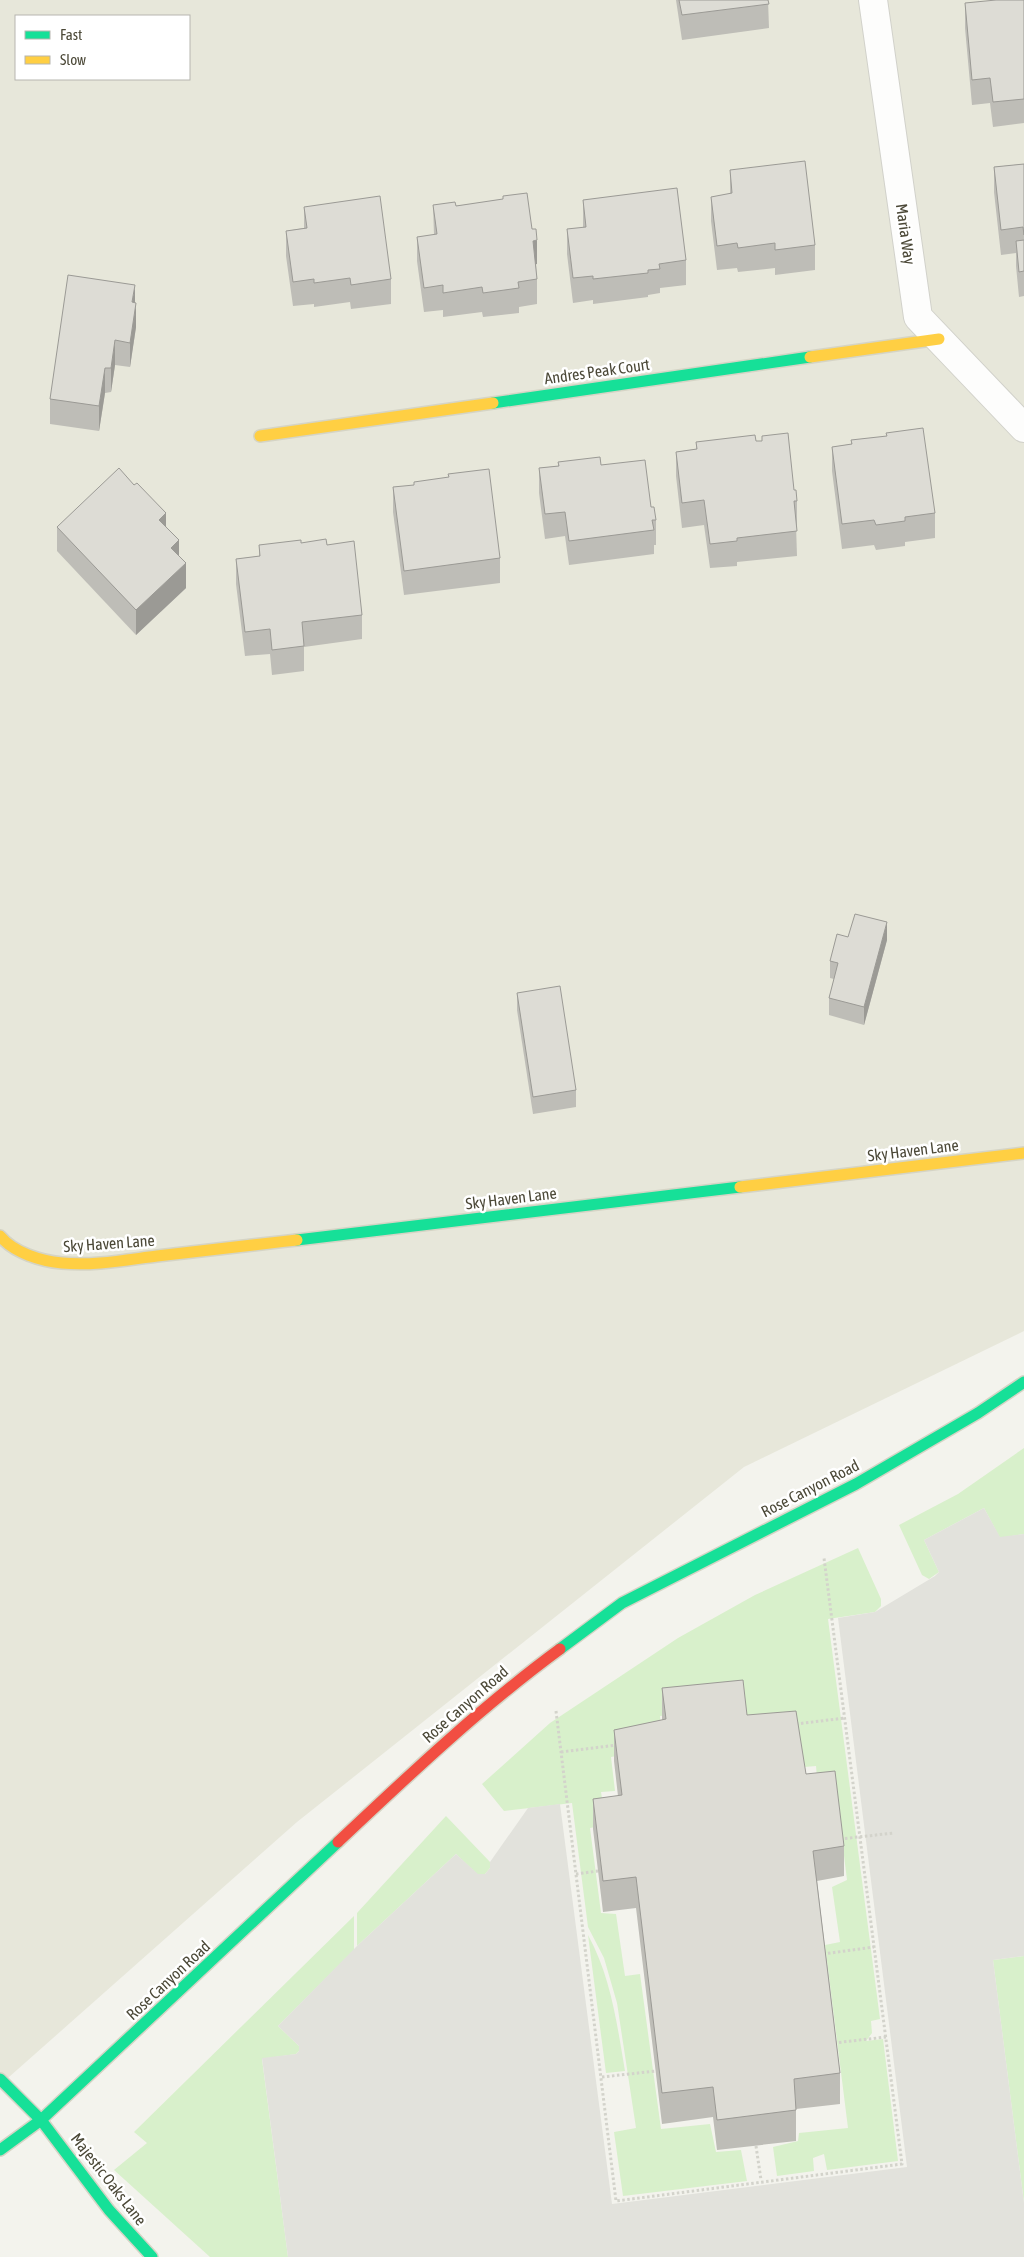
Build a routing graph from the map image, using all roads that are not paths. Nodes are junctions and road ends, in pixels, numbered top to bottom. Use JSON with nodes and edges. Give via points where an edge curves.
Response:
{"nodes":[{"id":1,"x":873,"y":0,"type":"edge"},
{"id":2,"x":939,"y":339,"type":"junction"},
{"id":3,"x":1024,"y":428,"type":"edge"},
{"id":4,"x":260,"y":436,"type":"dead end"},
{"id":5,"x":1024,"y":1153,"type":"edge"},
{"id":6,"x":2,"y":1239,"type":"edge"},
{"id":7,"x":1024,"y":1382,"type":"edge"},
{"id":8,"x":0,"y":2078,"type":"edge"},
{"id":9,"x":42,"y":2120,"type":"junction"},
{"id":10,"x":0,"y":2150,"type":"edge"},
{"id":11,"x":152,"y":2257,"type":"edge"}],
"edges":[{"from":1,"to":2,"type":"street","name":"Maria Way","via":[[918,317]]},
{"from":2,"to":3,"type":"street","name":"Maria Way"},
{"from":2,"to":4,"type":"street","name":"Andres Peak Court"},
{"from":5,"to":6,"type":"street","name":"Sky Haven Lane","via":[[108,1262],[71,1264],[38,1259]]},
{"from":7,"to":9,"type":"street","name":"Rose Canyon Road","via":[[978,1413],[856,1484],[622,1603],[515,1682],[423,1762]]},
{"from":8,"to":9,"type":"street","name":"Majestic Oaks Lane"},
{"from":9,"to":10,"type":"street","name":"Rose Canyon Road"},
{"from":9,"to":11,"type":"street","name":"Majestic Oaks Lane","via":[[108,2210]]}]}
